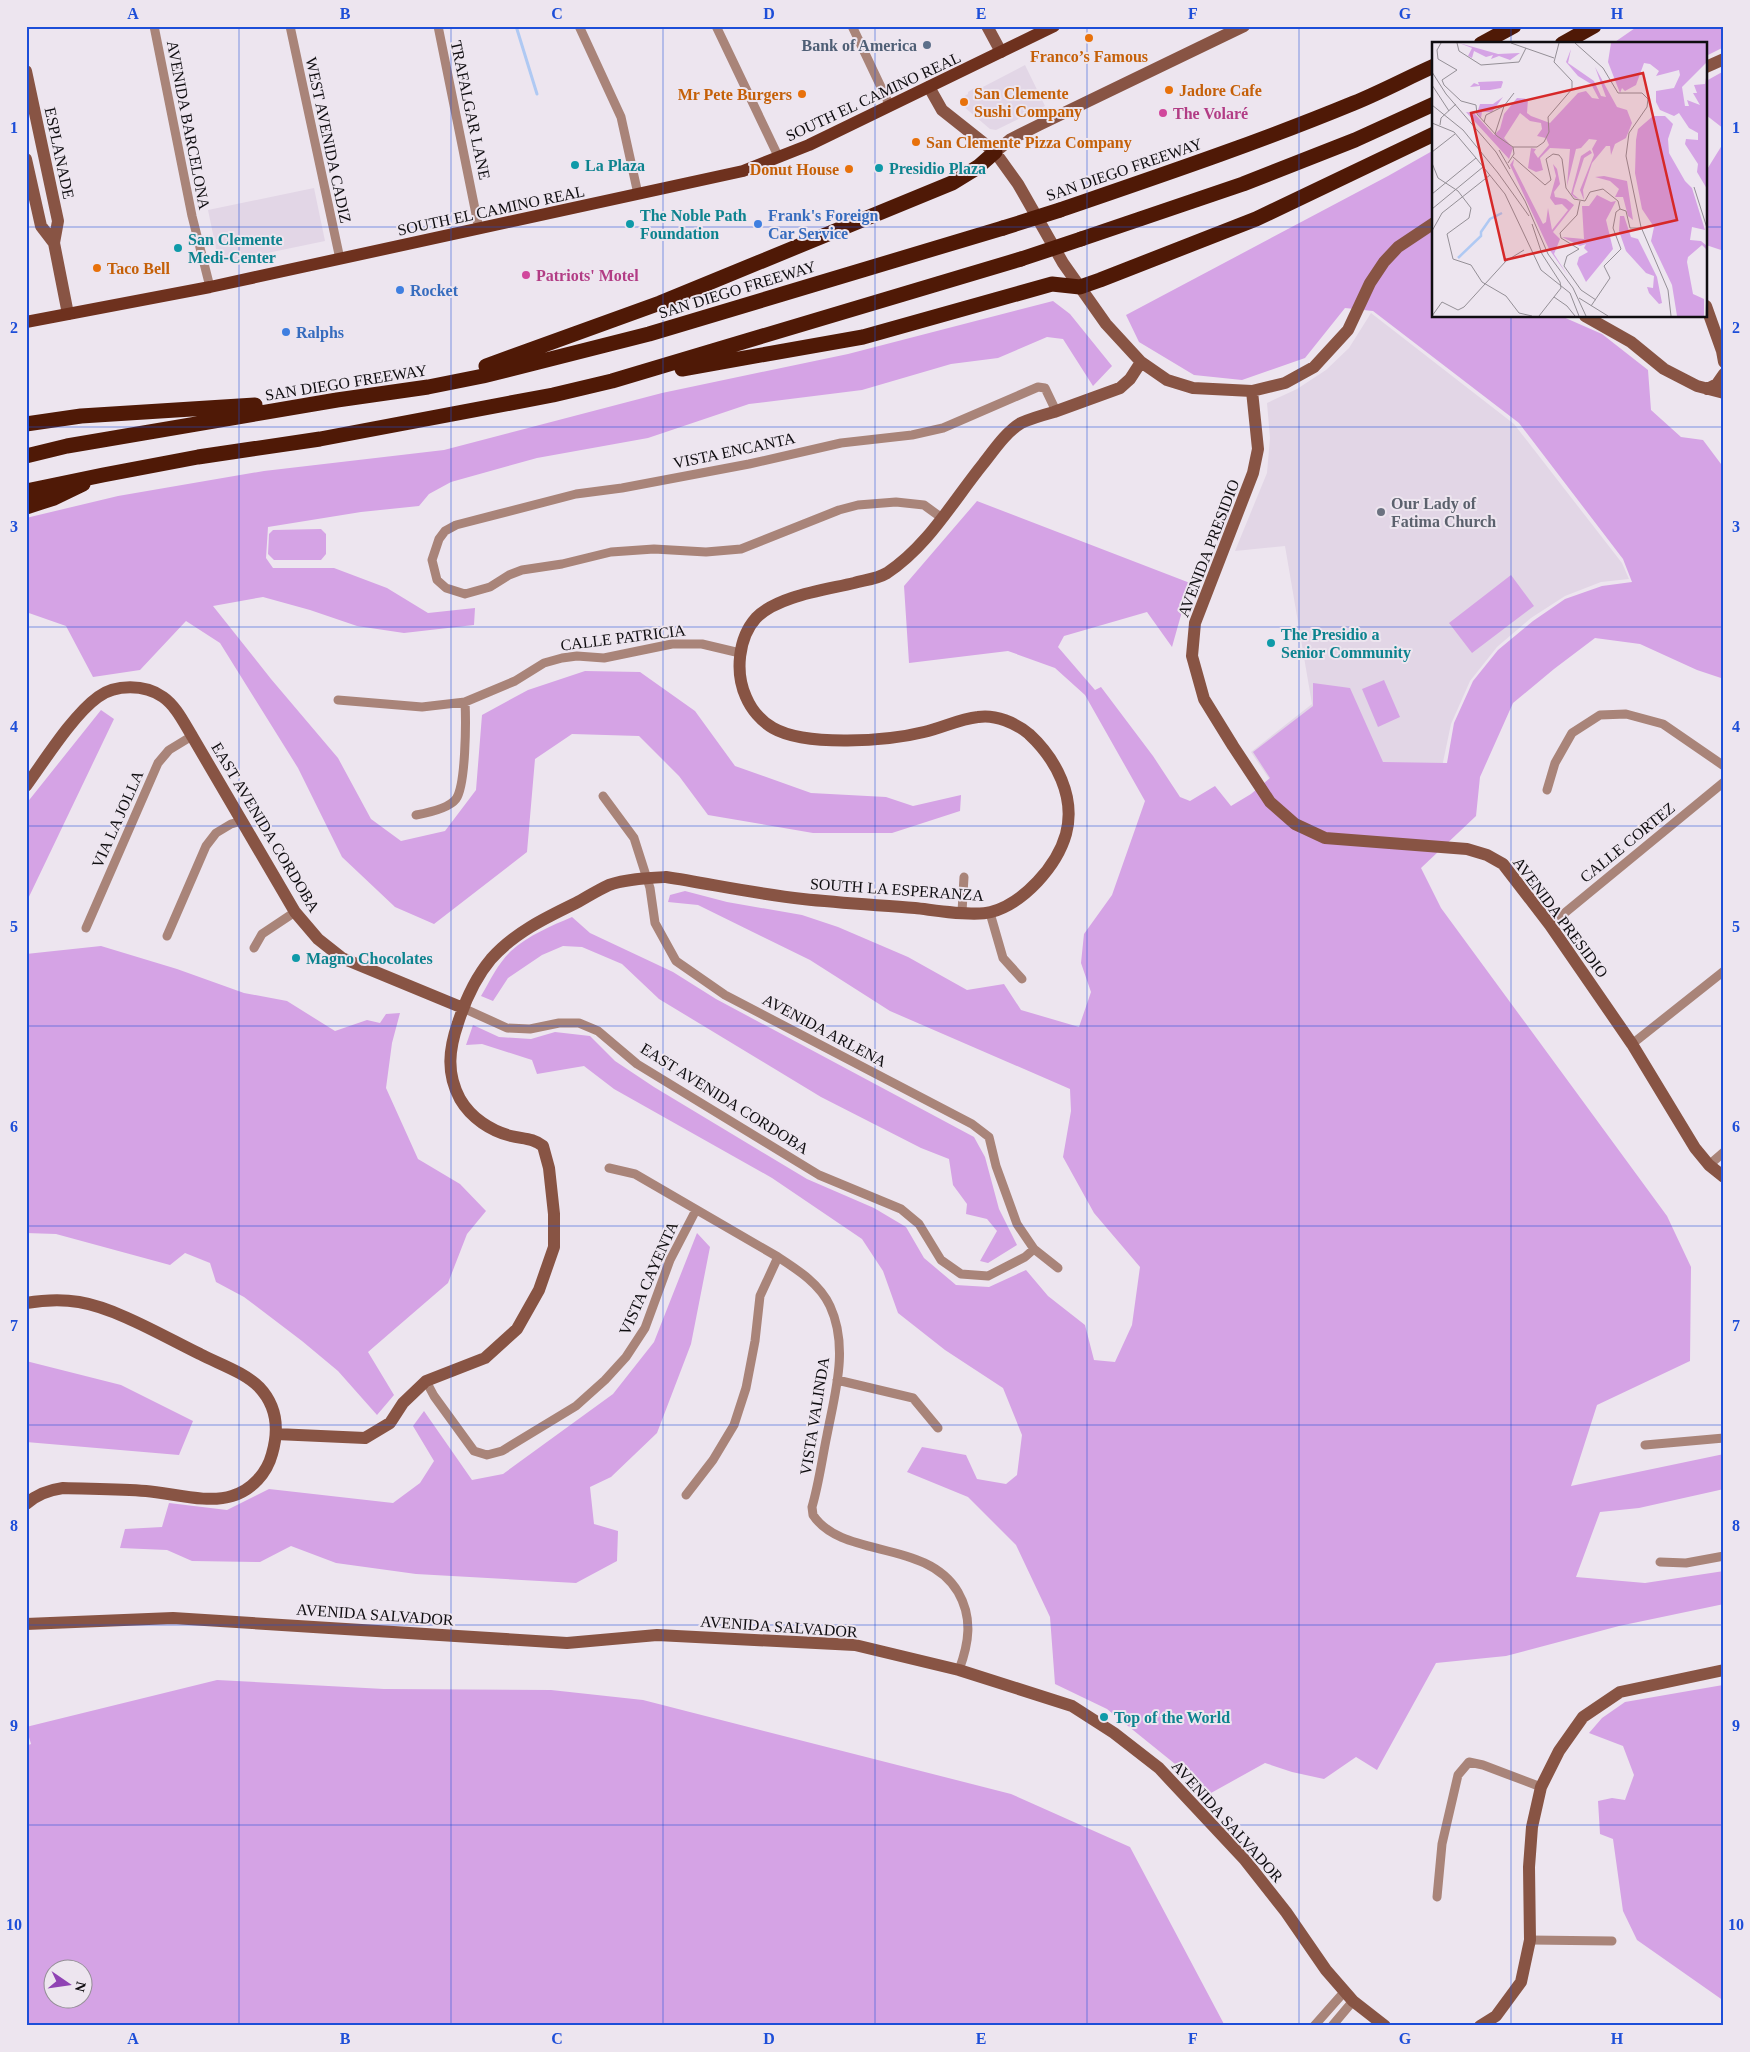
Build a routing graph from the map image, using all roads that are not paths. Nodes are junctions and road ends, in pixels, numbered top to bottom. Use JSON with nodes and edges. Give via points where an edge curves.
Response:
{"nodes":[{"id":1,"x":154,"y":26,"type":"edge"},
{"id":2,"x":290,"y":26,"type":"edge"},
{"id":3,"x":438,"y":26,"type":"edge"},
{"id":4,"x":579,"y":26,"type":"edge"},
{"id":5,"x":716,"y":26,"type":"edge"},
{"id":6,"x":852,"y":26,"type":"edge"},
{"id":7,"x":987,"y":26,"type":"edge"},
{"id":8,"x":1054,"y":26,"type":"edge"},
{"id":9,"x":1244,"y":26,"type":"edge"},
{"id":10,"x":1514,"y":26,"type":"edge"},
{"id":11,"x":1594,"y":26,"type":"edge"},
{"id":12,"x":1485,"y":42,"type":"edge"},
{"id":13,"x":1566,"y":42,"type":"edge"},
{"id":14,"x":1001,"y":52,"type":"junction"},
{"id":15,"x":1724,"y":59,"type":"edge"},
{"id":16,"x":1708,"y":66,"type":"edge"},
{"id":17,"x":1432,"y":67,"type":"edge"},
{"id":18,"x":26,"y":70,"type":"edge"},
{"id":19,"x":929,"y":87,"type":"junction"},
{"id":20,"x":1432,"y":105,"type":"edge"},
{"id":21,"x":890,"y":106,"type":"junction"},
{"id":22,"x":1432,"y":135,"type":"edge"},
{"id":23,"x":995,"y":152,"type":"junction"},
{"id":24,"x":779,"y":158,"type":"junction"},
{"id":25,"x":26,"y":159,"type":"edge"},
{"id":26,"x":638,"y":194,"type":"junction"},
{"id":27,"x":1432,"y":224,"type":"edge"},
{"id":28,"x":479,"y":229,"type":"junction"},
{"id":29,"x":54,"y":243,"type":"junction"},
{"id":30,"x":340,"y":259,"type":"junction"},
{"id":31,"x":210,"y":287,"type":"junction"},
{"id":32,"x":1080,"y":287,"type":"junction"},
{"id":33,"x":1708,"y":312,"type":"edge"},
{"id":34,"x":68,"y":314,"type":"junction"},
{"id":35,"x":1589,"y":318,"type":"edge"},
{"id":36,"x":26,"y":322,"type":"edge"},
{"id":37,"x":1141,"y":362,"type":"junction"},
{"id":38,"x":1724,"y":362,"type":"edge"},
{"id":39,"x":1724,"y":374,"type":"edge"},
{"id":40,"x":612,"y":381,"type":"junction"},
{"id":41,"x":428,"y":388,"type":"junction"},
{"id":42,"x":1707,"y":389,"type":"junction"},
{"id":43,"x":1252,"y":391,"type":"junction"},
{"id":44,"x":1724,"y":394,"type":"edge"},
{"id":45,"x":337,"y":400,"type":"junction"},
{"id":46,"x":1056,"y":411,"type":"junction"},
{"id":47,"x":26,"y":424,"type":"edge"},
{"id":48,"x":26,"y":456,"type":"edge"},
{"id":49,"x":103,"y":475,"type":"junction"},
{"id":50,"x":26,"y":491,"type":"edge"},
{"id":51,"x":26,"y":507,"type":"edge"},
{"id":52,"x":942,"y":518,"type":"junction"},
{"id":53,"x":740,"y":653,"type":"junction"},
{"id":54,"x":338,"y":700,"type":"dead end"},
{"id":55,"x":465,"y":702,"type":"junction"},
{"id":56,"x":192,"y":736,"type":"junction"},
{"id":57,"x":1724,"y":766,"type":"edge"},
{"id":58,"x":1724,"y":782,"type":"edge"},
{"id":59,"x":26,"y":786,"type":"edge"},
{"id":60,"x":1547,"y":790,"type":"dead end"},
{"id":61,"x":603,"y":796,"type":"dead end"},
{"id":62,"x":416,"y":815,"type":"dead end"},
{"id":63,"x":242,"y":821,"type":"junction"},
{"id":64,"x":964,"y":877,"type":"dead end"},
{"id":65,"x":647,"y":878,"type":"junction"},
{"id":66,"x":295,"y":912,"type":"junction"},
{"id":67,"x":962,"y":912,"type":"junction"},
{"id":68,"x":990,"y":912,"type":"junction"},
{"id":69,"x":1550,"y":924,"type":"junction"},
{"id":70,"x":86,"y":928,"type":"dead end"},
{"id":71,"x":167,"y":936,"type":"dead end"},
{"id":72,"x":254,"y":948,"type":"dead end"},
{"id":73,"x":1724,"y":971,"type":"edge"},
{"id":74,"x":1022,"y":979,"type":"dead end"},
{"id":75,"x":463,"y":1008,"type":"junction"},
{"id":76,"x":1632,"y":1044,"type":"junction"},
{"id":77,"x":1724,"y":1152,"type":"edge"},
{"id":78,"x":1708,"y":1164,"type":"junction"},
{"id":79,"x":609,"y":1168,"type":"dead end"},
{"id":80,"x":1724,"y":1177,"type":"edge"},
{"id":81,"x":696,"y":1210,"type":"junction"},
{"id":82,"x":1034,"y":1249,"type":"junction"},
{"id":83,"x":778,"y":1257,"type":"junction"},
{"id":84,"x":1058,"y":1268,"type":"dead end"},
{"id":85,"x":26,"y":1303,"type":"edge"},
{"id":86,"x":837,"y":1380,"type":"junction"},
{"id":87,"x":426,"y":1381,"type":"junction"},
{"id":88,"x":938,"y":1428,"type":"dead end"},
{"id":89,"x":276,"y":1434,"type":"junction"},
{"id":90,"x":1724,"y":1438,"type":"edge"},
{"id":91,"x":1645,"y":1445,"type":"dead end"},
{"id":92,"x":686,"y":1495,"type":"dead end"},
{"id":93,"x":26,"y":1504,"type":"edge"},
{"id":94,"x":1724,"y":1556,"type":"edge"},
{"id":95,"x":1660,"y":1562,"type":"dead end"},
{"id":96,"x":26,"y":1624,"type":"edge"},
{"id":97,"x":959,"y":1670,"type":"junction"},
{"id":98,"x":1724,"y":1670,"type":"edge"},
{"id":99,"x":1542,"y":1787,"type":"junction"},
{"id":100,"x":1437,"y":1897,"type":"dead end"},
{"id":101,"x":1530,"y":1940,"type":"junction"},
{"id":102,"x":1612,"y":1941,"type":"dead end"},
{"id":103,"x":1349,"y":1996,"type":"junction"},
{"id":104,"x":1314,"y":2026,"type":"edge"},
{"id":105,"x":1332,"y":2026,"type":"edge"},
{"id":106,"x":1385,"y":2026,"type":"edge"},
{"id":107,"x":1480,"y":2026,"type":"edge"}],
"edges":[{"from":1,"to":31,"type":"street","name":"AVENIDA BARCELONA","via":[[192,216]]},
{"from":2,"to":30,"type":"street","name":"WEST AVENIDA CADIZ"},
{"from":3,"to":28,"type":"street","name":"TRAFALGAR LANE"},
{"from":4,"to":26,"type":"street","via":[[621,117]]},
{"from":5,"to":24,"type":"street"},
{"from":6,"to":21,"type":"street"},
{"from":7,"to":14,"type":"street"},
{"from":8,"to":14,"type":"main road","name":"SOUTH EL CAMINO REAL"},
{"from":9,"to":23,"type":"street","via":[[1011,139]]},
{"from":10,"to":12,"type":"highway"},
{"from":11,"to":13,"type":"highway"},
{"from":14,"to":19,"type":"main road","name":"SOUTH EL CAMINO REAL"},
{"from":15,"to":16,"type":"street"},
{"from":17,"to":41,"type":"highway","name":"SAN DIEGO FREEWAY","bridge":true,"via":[[1294,128],[1060,210],[649,334]]},
{"from":18,"to":29,"type":"street","name":"ESPLANADE","via":[[58,221]]},
{"from":19,"to":21,"type":"main road","name":"SOUTH EL CAMINO REAL"},
{"from":19,"to":23,"type":"street","via":[[942,110]]},
{"from":20,"to":40,"type":"highway","bridge":true,"via":[[1355,140],[1243,184],[1081,239]]},
{"from":21,"to":24,"type":"main road","name":"SOUTH EL CAMINO REAL"},
{"from":22,"to":32,"type":"highway","via":[[1256,219]]},
{"from":23,"to":32,"type":"street"},
{"from":23,"to":41,"type":"highway","via":[[952,183],[660,303]]},
{"from":24,"to":26,"type":"main road","name":"SOUTH EL CAMINO REAL","via":[[742,171]]},
{"from":25,"to":29,"type":"street","name":"ESPLANADE","via":[[41,226]]},
{"from":26,"to":28,"type":"main road","name":"SOUTH EL CAMINO REAL"},
{"from":27,"to":43,"type":"street","via":[[1398,247],[1384,262],[1370,283],[1348,330],[1314,367],[1285,383]]},
{"from":28,"to":30,"type":"main road","name":"SOUTH EL CAMINO REAL"},
{"from":29,"to":34,"type":"street","name":"ESPLANADE"},
{"from":30,"to":31,"type":"main road","name":"SOUTH EL CAMINO REAL"},
{"from":31,"to":34,"type":"main road","name":"SOUTH EL CAMINO REAL"},
{"from":32,"to":37,"type":"street","via":[[1106,324]]},
{"from":32,"to":40,"type":"highway","via":[[1052,284],[863,337]]},
{"from":33,"to":38,"type":"street"},
{"from":34,"to":36,"type":"main road","name":"SOUTH EL CAMINO REAL"},
{"from":35,"to":42,"type":"street","via":[[1631,342],[1664,369]]},
{"from":37,"to":43,"type":"street","via":[[1166,380],[1193,388]]},
{"from":37,"to":46,"type":"street","name":"SOUTH LA ESPERANZA","via":[[1120,388]]},
{"from":39,"to":42,"type":"street","via":[[1717,384]]},
{"from":40,"to":49,"type":"highway","via":[[552,396],[320,439]]},
{"from":41,"to":45,"type":"highway","name":"SAN DIEGO FREEWAY"},
{"from":42,"to":44,"type":"street"},
{"from":43,"to":69,"type":"street","name":"AVENIDA PRESIDIO","via":[[1258,449],[1254,473],[1195,623],[1192,656],[1204,699],[1270,802],[1295,824],[1325,838],[1467,849],[1486,855],[1503,864]]},
{"from":45,"to":47,"type":"highway","via":[[81,416]]},
{"from":45,"to":48,"type":"highway","name":"SAN DIEGO FREEWAY","via":[[67,446]]},
{"from":46,"to":52,"type":"street","name":"SOUTH LA ESPERANZA","via":[[1020,424],[1010,433]]},
{"from":46,"to":52,"type":"street","name":"VISTA ENCANTA","via":[[1045,388],[1038,387],[929,432],[840,443],[749,464],[576,494],[456,525],[438,539],[432,560],[437,580],[446,588],[465,594],[490,587],[522,570],[611,552],[741,549],[858,505],[896,502],[924,505]]},
{"from":49,"to":50,"type":"highway"},
{"from":49,"to":51,"type":"highway"},
{"from":52,"to":53,"type":"street","name":"SOUTH LA ESPERANZA","via":[[906,560],[881,576],[791,598],[768,609],[756,618]]},
{"from":53,"to":55,"type":"street","name":"CALLE PATRICIA","via":[[702,644],[672,644],[604,658],[562,658],[544,663],[515,681]]},
{"from":53,"to":68,"type":"street","name":"SOUTH LA ESPERANZA","via":[[740,678],[755,713],[769,726],[797,737],[899,738],[987,716],[1009,721],[1028,733],[1057,770],[1068,793],[1070,816],[1065,838],[1038,882],[1024,894]]},
{"from":54,"to":55,"type":"street","name":"CALLE PATRICIA","via":[[422,707]]},
{"from":55,"to":62,"type":"street","via":[[462,783],[455,800],[434,812]]},
{"from":56,"to":59,"type":"street","name":"EAST AVENIDA CORDOBA","via":[[163,697],[146,688],[118,689],[99,695],[87,706]]},
{"from":56,"to":63,"type":"street","name":"EAST AVENIDA CORDOBA"},
{"from":56,"to":70,"type":"street","name":"VIA LA JOLLA","via":[[169,750],[158,763]]},
{"from":57,"to":60,"type":"street","via":[[1663,724],[1626,714],[1600,715],[1572,733],[1555,763]]},
{"from":58,"to":69,"type":"street","name":"CALLE CORTEZ"},
{"from":61,"to":65,"type":"street","name":"AVENIDA ARLENA","via":[[634,838]]},
{"from":63,"to":66,"type":"street","name":"EAST AVENIDA CORDOBA"},
{"from":63,"to":71,"type":"street","via":[[216,833],[206,846]]},
{"from":64,"to":67,"type":"street"},
{"from":65,"to":67,"type":"street","name":"SOUTH LA ESPERANZA","via":[[666,877],[800,899]]},
{"from":65,"to":75,"type":"street","name":"SOUTH LA ESPERANZA","via":[[610,885],[534,924],[508,942],[491,960]]},
{"from":65,"to":82,"type":"street","name":"AVENIDA ARLENA","via":[[655,923],[676,961],[725,995],[972,1124],[989,1137],[1007,1200],[1017,1224]]},
{"from":66,"to":72,"type":"street","via":[[262,934]]},
{"from":66,"to":75,"type":"street","name":"EAST AVENIDA CORDOBA","via":[[318,939],[342,958]]},
{"from":67,"to":68,"type":"street","name":"SOUTH LA ESPERANZA"},
{"from":68,"to":74,"type":"street","via":[[1003,958]]},
{"from":69,"to":76,"type":"street","name":"AVENIDA PRESIDIO"},
{"from":73,"to":76,"type":"street"},
{"from":75,"to":82,"type":"street","name":"EAST AVENIDA CORDOBA","via":[[507,1028],[530,1029],[579,1023],[598,1031],[637,1064],[819,1175],[900,1209],[919,1224],[941,1260],[961,1274],[988,1276]]},
{"from":75,"to":87,"type":"street","name":"SOUTH LA ESPERANZA","via":[[449,1059],[453,1080],[461,1100],[480,1122],[513,1136],[530,1138],[543,1146],[549,1168],[554,1247],[539,1290],[517,1329],[486,1358]]},
{"from":76,"to":78,"type":"street","name":"AVENIDA PRESIDIO"},
{"from":77,"to":78,"type":"street"},
{"from":78,"to":80,"type":"street","name":"AVENIDA PRESIDIO"},
{"from":79,"to":81,"type":"street","name":"VISTA VALINDA","via":[[635,1174]]},
{"from":81,"to":83,"type":"street","name":"VISTA VALINDA"},
{"from":81,"to":87,"type":"street","name":"VISTA CAYENTA","via":[[670,1260],[645,1328],[626,1357],[576,1406],[502,1451],[487,1455],[474,1451]]},
{"from":82,"to":84,"type":"street","name":"AVENIDA ARLENA"},
{"from":83,"to":86,"type":"street","name":"VISTA VALINDA","via":[[799,1270],[819,1289],[830,1306],[840,1341]]},
{"from":83,"to":92,"type":"street","via":[[760,1296],[746,1388],[734,1425],[714,1460]]},
{"from":85,"to":89,"type":"street","via":[[48,1300],[72,1302],[109,1310],[239,1373],[260,1388],[269,1400]]},
{"from":86,"to":88,"type":"street","via":[[913,1398]]},
{"from":86,"to":97,"type":"street","name":"VISTA VALINDA","via":[[812,1506],[813,1516],[827,1531],[913,1558],[937,1569],[953,1583],[969,1621],[969,1638]]},
{"from":87,"to":89,"type":"street","via":[[390,1423],[365,1438]]},
{"from":89,"to":93,"type":"street","via":[[271,1457],[261,1477],[232,1496],[216,1499],[146,1491],[63,1488],[35,1496]]},
{"from":90,"to":91,"type":"street"},
{"from":94,"to":95,"type":"street","via":[[1686,1563]]},
{"from":96,"to":97,"type":"street","name":"AVENIDA SALVADOR","via":[[173,1618],[567,1643],[657,1635],[856,1645]]},
{"from":97,"to":103,"type":"street","name":"AVENIDA SALVADOR","via":[[1072,1706],[1159,1768],[1245,1860]]},
{"from":98,"to":99,"type":"street","via":[[1620,1692],[1583,1717],[1559,1751]]},
{"from":99,"to":100,"type":"street","via":[[1469,1762],[1458,1775],[1442,1844]]},
{"from":99,"to":101,"type":"street","via":[[1532,1827],[1528,1867]]},
{"from":101,"to":102,"type":"street"},
{"from":101,"to":107,"type":"street","via":[[1521,1982],[1496,2016]]},
{"from":103,"to":104,"type":"street"},
{"from":103,"to":105,"type":"street"},
{"from":103,"to":106,"type":"street","name":"AVENIDA SALVADOR"}]}
